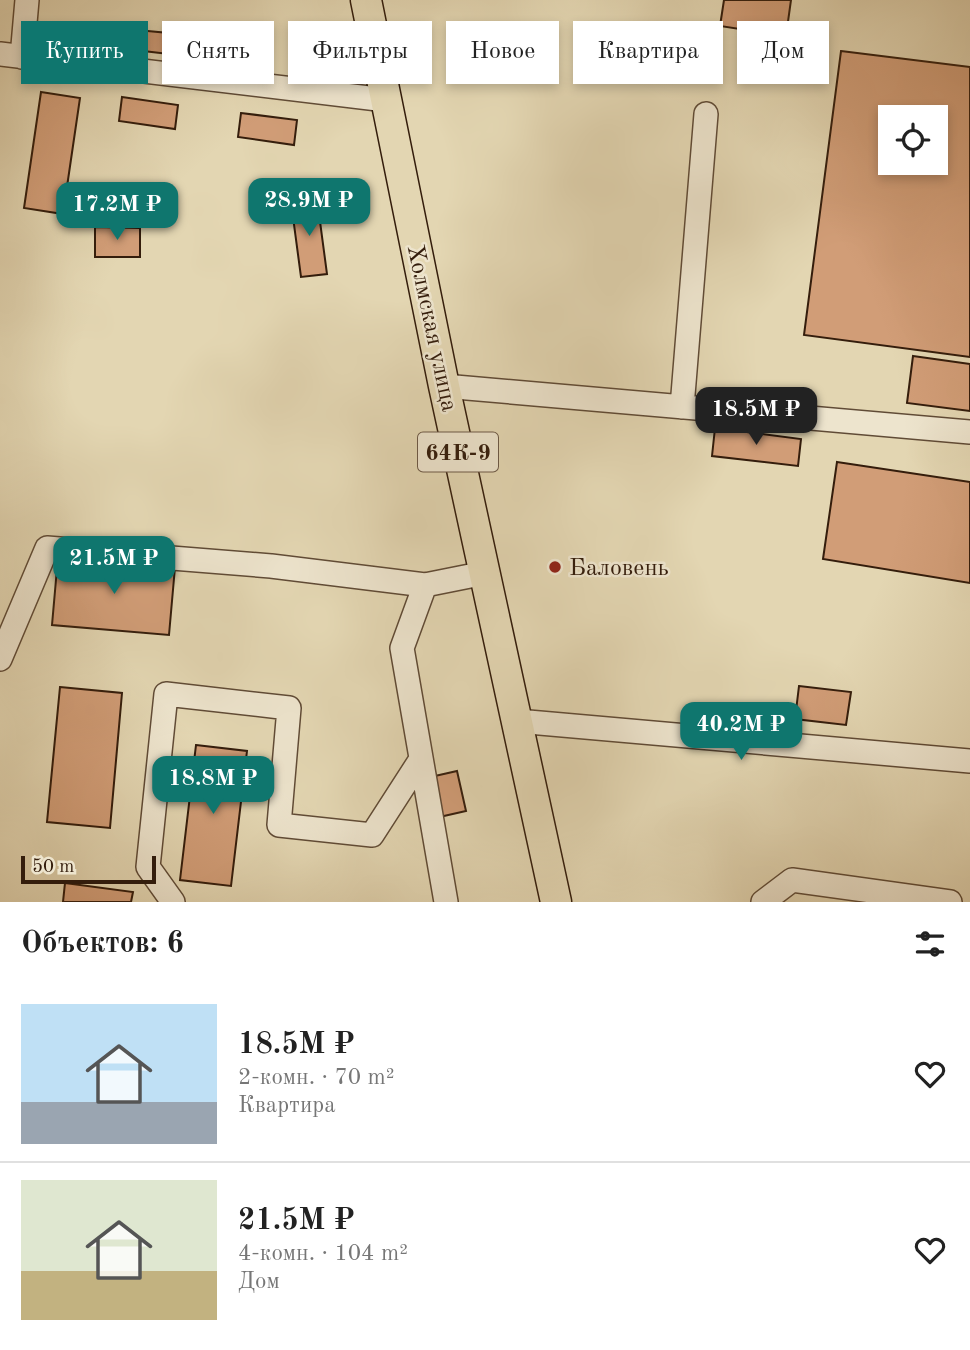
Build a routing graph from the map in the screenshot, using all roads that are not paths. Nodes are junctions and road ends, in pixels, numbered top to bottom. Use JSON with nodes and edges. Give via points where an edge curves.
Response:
{"nodes":[{"id":1,"x":27,"y":0,"type":"edge"},
{"id":2,"x":366,"y":0,"type":"edge"},
{"id":3,"x":11,"y":55,"type":"edge"},
{"id":4,"x":386,"y":100,"type":"junction"},
{"id":5,"x":706,"y":114,"type":"dead end"},
{"id":6,"x":444,"y":386,"type":"junction"},
{"id":7,"x":681,"y":407,"type":"junction"},
{"id":8,"x":970,"y":432,"type":"edge"},
{"id":9,"x":485,"y":573,"type":"junction"},
{"id":10,"x":425,"y":585,"type":"junction"},
{"id":11,"x":0,"y":659,"type":"edge"},
{"id":12,"x":517,"y":721,"type":"junction"},
{"id":13,"x":421,"y":759,"type":"junction"},
{"id":14,"x":970,"y":761,"type":"edge"},
{"id":15,"x":173,"y":902,"type":"edge"},
{"id":16,"x":446,"y":902,"type":"edge"},
{"id":17,"x":556,"y":902,"type":"edge"},
{"id":18,"x":763,"y":902,"type":"edge"},
{"id":19,"x":950,"y":902,"type":"edge"}],
"edges":[{"from":1,"to":3,"type":"street"},
{"from":2,"to":4,"type":"main road","name":"Холмская улица","number":"64К-9"},
{"from":3,"to":4,"type":"street"},
{"from":4,"to":6,"type":"main road","name":"Холмская улица","number":"64К-9"},
{"from":5,"to":7,"type":"street"},
{"from":6,"to":7,"type":"street"},
{"from":6,"to":9,"type":"main road","name":"Холмская улица","number":"64К-9"},
{"from":7,"to":8,"type":"street"},
{"from":9,"to":10,"type":"street"},
{"from":9,"to":12,"type":"main road","name":"Холмская улица","number":"64К-9"},
{"from":10,"to":11,"type":"street","via":[[271,565],[47,548]]},
{"from":10,"to":13,"type":"street","via":[[401,648]]},
{"from":12,"to":14,"type":"street"},
{"from":12,"to":17,"type":"main road","name":"Холмская улица","number":"64К-9"},
{"from":13,"to":15,"type":"street","via":[[372,835],[279,825],[289,708],[166,694],[148,867]]},
{"from":13,"to":16,"type":"street"},
{"from":18,"to":19,"type":"street","via":[[792,880]]}]}
